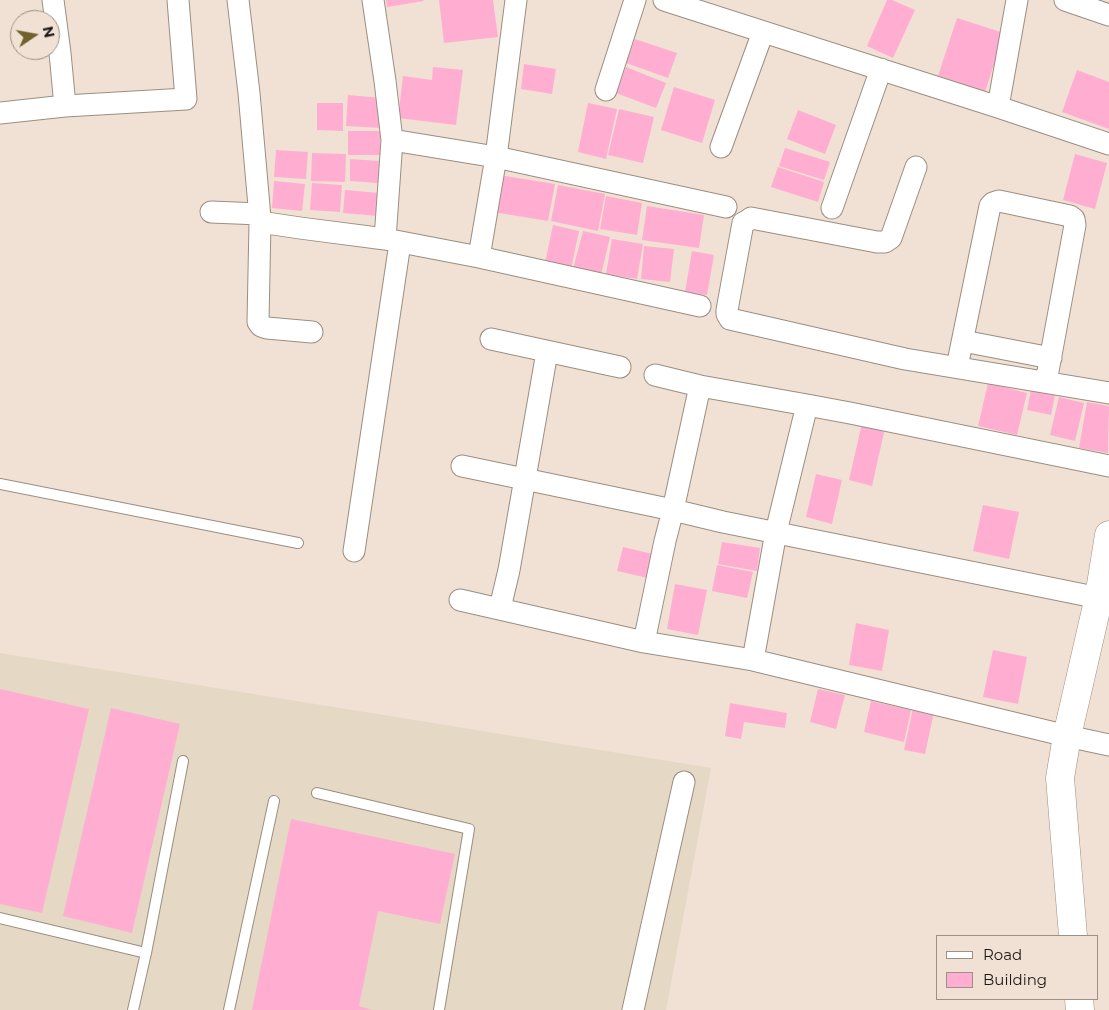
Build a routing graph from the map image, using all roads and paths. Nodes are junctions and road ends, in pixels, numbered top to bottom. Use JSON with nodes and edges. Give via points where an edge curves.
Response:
{"nodes":[{"id":1,"x":53,"y":0,"type":"edge"},
{"id":2,"x":178,"y":0,"type":"edge"},
{"id":3,"x":238,"y":0,"type":"edge"},
{"id":4,"x":373,"y":0,"type":"edge"},
{"id":5,"x":516,"y":0,"type":"edge"},
{"id":6,"x":635,"y":0,"type":"edge"},
{"id":7,"x":664,"y":0,"type":"edge"},
{"id":8,"x":1018,"y":0,"type":"edge"},
{"id":9,"x":1066,"y":0,"type":"edge"},
{"id":10,"x":1109,"y":15,"type":"edge"},
{"id":11,"x":763,"y":32,"type":"junction"},
{"id":12,"x":881,"y":69,"type":"junction"},
{"id":13,"x":606,"y":90,"type":"dead end"},
{"id":14,"x":65,"y":106,"type":"junction"},
{"id":15,"x":998,"y":107,"type":"junction"},
{"id":16,"x":0,"y":113,"type":"edge"},
{"id":17,"x":392,"y":140,"type":"junction"},
{"id":18,"x":1109,"y":144,"type":"edge"},
{"id":19,"x":721,"y":146,"type":"dead end"},
{"id":20,"x":496,"y":158,"type":"junction"},
{"id":21,"x":916,"y":167,"type":"dead end"},
{"id":22,"x":726,"y":206,"type":"dead end"},
{"id":23,"x":832,"y":208,"type":"dead end"},
{"id":24,"x":211,"y":212,"type":"dead end"},
{"id":25,"x":260,"y":218,"type":"junction"},
{"id":26,"x":393,"y":241,"type":"junction"},
{"id":27,"x":479,"y":257,"type":"junction"},
{"id":28,"x":700,"y":306,"type":"dead end"},
{"id":29,"x":312,"y":332,"type":"dead end"},
{"id":30,"x":491,"y":339,"type":"dead end"},
{"id":31,"x":963,"y":341,"type":"junction"},
{"id":32,"x":1006,"y":350,"type":"junction"},
{"id":33,"x":547,"y":352,"type":"junction"},
{"id":34,"x":1050,"y":358,"type":"junction"},
{"id":35,"x":958,"y":367,"type":"junction"},
{"id":36,"x":620,"y":368,"type":"dead end"},
{"id":37,"x":1000,"y":374,"type":"junction"},
{"id":38,"x":655,"y":375,"type":"dead end"},
{"id":39,"x":1046,"y":382,"type":"junction"},
{"id":40,"x":700,"y":386,"type":"junction"},
{"id":41,"x":1109,"y":393,"type":"edge"},
{"id":42,"x":807,"y":405,"type":"junction"},
{"id":43,"x":462,"y":466,"type":"dead end"},
{"id":44,"x":1109,"y":466,"type":"edge"},
{"id":45,"x":524,"y":479,"type":"junction"},
{"id":46,"x":0,"y":484,"type":"edge"},
{"id":47,"x":673,"y":510,"type":"junction"},
{"id":48,"x":776,"y":532,"type":"junction"},
{"id":49,"x":1109,"y":535,"type":"edge"},
{"id":50,"x":298,"y":543,"type":"dead end"},
{"id":51,"x":354,"y":551,"type":"dead end"},
{"id":52,"x":1104,"y":598,"type":"edge"},
{"id":53,"x":460,"y":600,"type":"dead end"},
{"id":54,"x":500,"y":608,"type":"junction"},
{"id":55,"x":644,"y":642,"type":"junction"},
{"id":56,"x":753,"y":660,"type":"junction"},
{"id":57,"x":1067,"y":736,"type":"junction"},
{"id":58,"x":1109,"y":745,"type":"edge"},
{"id":59,"x":183,"y":761,"type":"dead end"},
{"id":60,"x":684,"y":782,"type":"dead end"},
{"id":61,"x":318,"y":793,"type":"dead end"},
{"id":62,"x":274,"y":800,"type":"dead end"},
{"id":63,"x":0,"y":918,"type":"edge"},
{"id":64,"x":1073,"y":935,"type":"edge"},
{"id":65,"x":146,"y":952,"type":"junction"},
{"id":66,"x":133,"y":1010,"type":"edge"},
{"id":67,"x":229,"y":1010,"type":"edge"},
{"id":68,"x":439,"y":1010,"type":"edge"},
{"id":69,"x":633,"y":1010,"type":"edge"}],
"edges":[{"from":1,"to":14,"type":"street"},
{"from":2,"to":14,"type":"street","via":[[186,99]]},
{"from":3,"to":25,"type":"street"},
{"from":4,"to":17,"type":"street"},
{"from":5,"to":20,"type":"street"},
{"from":6,"to":13,"type":"street"},
{"from":7,"to":11,"type":"street"},
{"from":8,"to":15,"type":"street"},
{"from":9,"to":10,"type":"street"},
{"from":11,"to":12,"type":"street"},
{"from":11,"to":19,"type":"street"},
{"from":12,"to":15,"type":"street"},
{"from":12,"to":23,"type":"street"},
{"from":14,"to":16,"type":"street"},
{"from":15,"to":18,"type":"street"},
{"from":17,"to":20,"type":"street"},
{"from":17,"to":26,"type":"street"},
{"from":20,"to":22,"type":"street"},
{"from":20,"to":27,"type":"street"},
{"from":21,"to":35,"type":"street","via":[[891,238],[885,242],[752,218],[743,224],[727,314],[735,321]]},
{"from":24,"to":25,"type":"street"},
{"from":25,"to":26,"type":"street","via":[[300,228]]},
{"from":25,"to":29,"type":"street","via":[[258,322],[267,328]]},
{"from":26,"to":27,"type":"street"},
{"from":26,"to":51,"type":"street"},
{"from":27,"to":28,"type":"street"},
{"from":30,"to":33,"type":"street"},
{"from":31,"to":32,"type":"street"},
{"from":31,"to":34,"type":"street","via":[[990,206],[999,202],[1074,219]]},
{"from":31,"to":35,"type":"street"},
{"from":32,"to":34,"type":"street"},
{"from":32,"to":37,"type":"street"},
{"from":33,"to":36,"type":"street"},
{"from":33,"to":45,"type":"street"},
{"from":34,"to":39,"type":"street"},
{"from":35,"to":37,"type":"street"},
{"from":37,"to":39,"type":"street"},
{"from":38,"to":40,"type":"street"},
{"from":39,"to":41,"type":"street"},
{"from":40,"to":42,"type":"street"},
{"from":40,"to":47,"type":"street"},
{"from":42,"to":44,"type":"street"},
{"from":42,"to":48,"type":"street"},
{"from":43,"to":45,"type":"street"},
{"from":45,"to":47,"type":"street"},
{"from":45,"to":54,"type":"street"},
{"from":46,"to":50,"type":"lane"},
{"from":47,"to":48,"type":"street"},
{"from":47,"to":55,"type":"street"},
{"from":48,"to":52,"type":"street"},
{"from":48,"to":56,"type":"street"},
{"from":49,"to":52,"type":"street"},
{"from":52,"to":57,"type":"street"},
{"from":53,"to":54,"type":"street"},
{"from":54,"to":55,"type":"street"},
{"from":55,"to":56,"type":"street"},
{"from":56,"to":57,"type":"street"},
{"from":57,"to":58,"type":"street"},
{"from":57,"to":64,"type":"street","via":[[1060,778]]},
{"from":59,"to":65,"type":"lane"},
{"from":60,"to":69,"type":"street"},
{"from":61,"to":68,"type":"lane","via":[[469,829]]},
{"from":62,"to":67,"type":"lane"},
{"from":63,"to":65,"type":"lane"},
{"from":65,"to":66,"type":"lane"}]}
